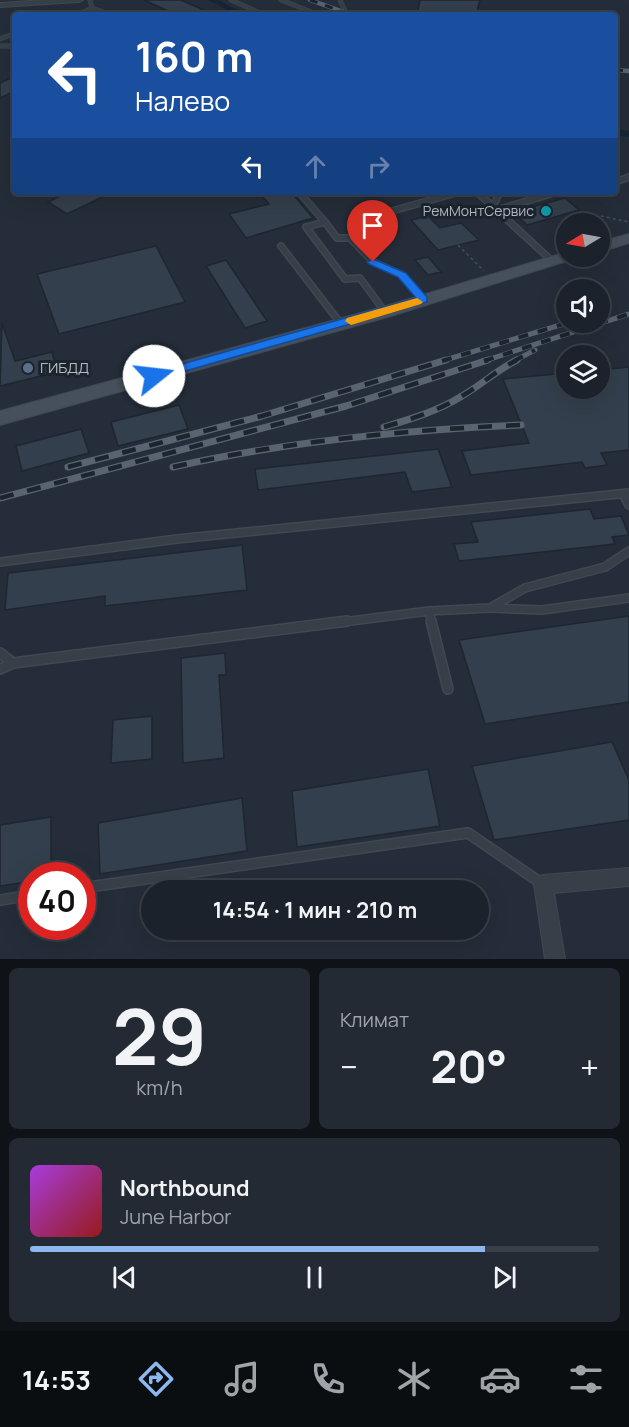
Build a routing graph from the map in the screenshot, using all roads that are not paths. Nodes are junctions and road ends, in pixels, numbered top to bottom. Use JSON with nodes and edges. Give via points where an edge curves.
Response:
{"nodes":[{"id":1,"x":80,"y":0,"type":"edge"},
{"id":2,"x":90,"y":0,"type":"edge"},
{"id":3,"x":231,"y":0,"type":"edge"},
{"id":4,"x":281,"y":0,"type":"edge"},
{"id":5,"x":0,"y":5,"type":"edge"},
{"id":6,"x":92,"y":8,"type":"junction"},
{"id":7,"x":84,"y":12,"type":"edge"},
{"id":8,"x":103,"y":12,"type":"edge"},
{"id":9,"x":257,"y":12,"type":"edge"},
{"id":10,"x":311,"y":12,"type":"edge"},
{"id":11,"x":302,"y":195,"type":"edge"},
{"id":12,"x":448,"y":195,"type":"edge"},
{"id":13,"x":480,"y":195,"type":"edge"},
{"id":14,"x":499,"y":195,"type":"edge"},
{"id":15,"x":545,"y":195,"type":"edge"},
{"id":16,"x":495,"y":208,"type":"junction"},
{"id":17,"x":392,"y":211,"type":"dead end"},
{"id":18,"x":325,"y":222,"type":"junction"},
{"id":19,"x":540,"y":237,"type":"dead end"},
{"id":20,"x":629,"y":238,"type":"edge"},
{"id":21,"x":530,"y":240,"type":"junction"},
{"id":22,"x":610,"y":244,"type":"edge"},
{"id":23,"x":281,"y":246,"type":"dead end"},
{"id":24,"x":556,"y":256,"type":"edge"},
{"id":25,"x":556,"y":260,"type":"edge"},
{"id":26,"x":423,"y":300,"type":"junction"},
{"id":27,"x":385,"y":312,"type":"junction"},
{"id":28,"x":341,"y":324,"type":"junction"},
{"id":29,"x":0,"y":418,"type":"edge"},
{"id":30,"x":626,"y":494,"type":"edge"},
{"id":31,"x":629,"y":505,"type":"edge"},
{"id":32,"x":629,"y":551,"type":"edge"},
{"id":33,"x":0,"y":562,"type":"edge"},
{"id":34,"x":629,"y":598,"type":"edge"},
{"id":35,"x":490,"y":608,"type":"junction"},
{"id":36,"x":429,"y":611,"type":"junction"},
{"id":37,"x":0,"y":653,"type":"edge"},
{"id":38,"x":13,"y":663,"type":"junction"},
{"id":39,"x":0,"y":669,"type":"edge"},
{"id":40,"x":448,"y":688,"type":"dead end"},
{"id":41,"x":629,"y":876,"type":"edge"},
{"id":42,"x":543,"y":884,"type":"junction"},
{"id":43,"x":96,"y":886,"type":"edge"},
{"id":44,"x":18,"y":897,"type":"edge"},
{"id":45,"x":0,"y":900,"type":"edge"},
{"id":46,"x":555,"y":959,"type":"edge"}],
"edges":[{"from":1,"to":5,"type":"street"},
{"from":2,"to":6,"type":"lane"},
{"from":3,"to":9,"type":"lane"},
{"from":4,"to":10,"type":"lane"},
{"from":6,"to":7,"type":"lane"},
{"from":6,"to":8,"type":"lane"},
{"from":11,"to":18,"type":"lane"},
{"from":12,"to":17,"type":"lane"},
{"from":13,"to":16,"type":"lane"},
{"from":14,"to":16,"type":"lane"},
{"from":15,"to":16,"type":"lane"},
{"from":16,"to":21,"type":"lane"},
{"from":18,"to":26,"type":"lane","via":[[337,238],[350,238],[373,262],[402,275]]},
{"from":18,"to":27,"type":"lane","via":[[306,227],[345,279],[360,278]]},
{"from":19,"to":21,"type":"lane"},
{"from":20,"to":22,"type":"street"},
{"from":21,"to":24,"type":"lane"},
{"from":23,"to":28,"type":"lane"},
{"from":25,"to":26,"type":"street"},
{"from":26,"to":27,"type":"street"},
{"from":27,"to":28,"type":"street"},
{"from":28,"to":29,"type":"street"},
{"from":30,"to":31,"type":"lane"},
{"from":30,"to":33,"type":"lane","via":[[177,539]]},
{"from":32,"to":35,"type":"lane","via":[[605,567],[525,588]]},
{"from":34,"to":35,"type":"lane","via":[[560,609],[516,612]]},
{"from":35,"to":36,"type":"lane"},
{"from":36,"to":38,"type":"lane"},
{"from":36,"to":40,"type":"lane"},
{"from":37,"to":38,"type":"lane"},
{"from":38,"to":39,"type":"lane"},
{"from":41,"to":42,"type":"street"},
{"from":42,"to":43,"type":"lane","via":[[468,833]]},
{"from":42,"to":46,"type":"street"},
{"from":44,"to":45,"type":"lane"}]}
